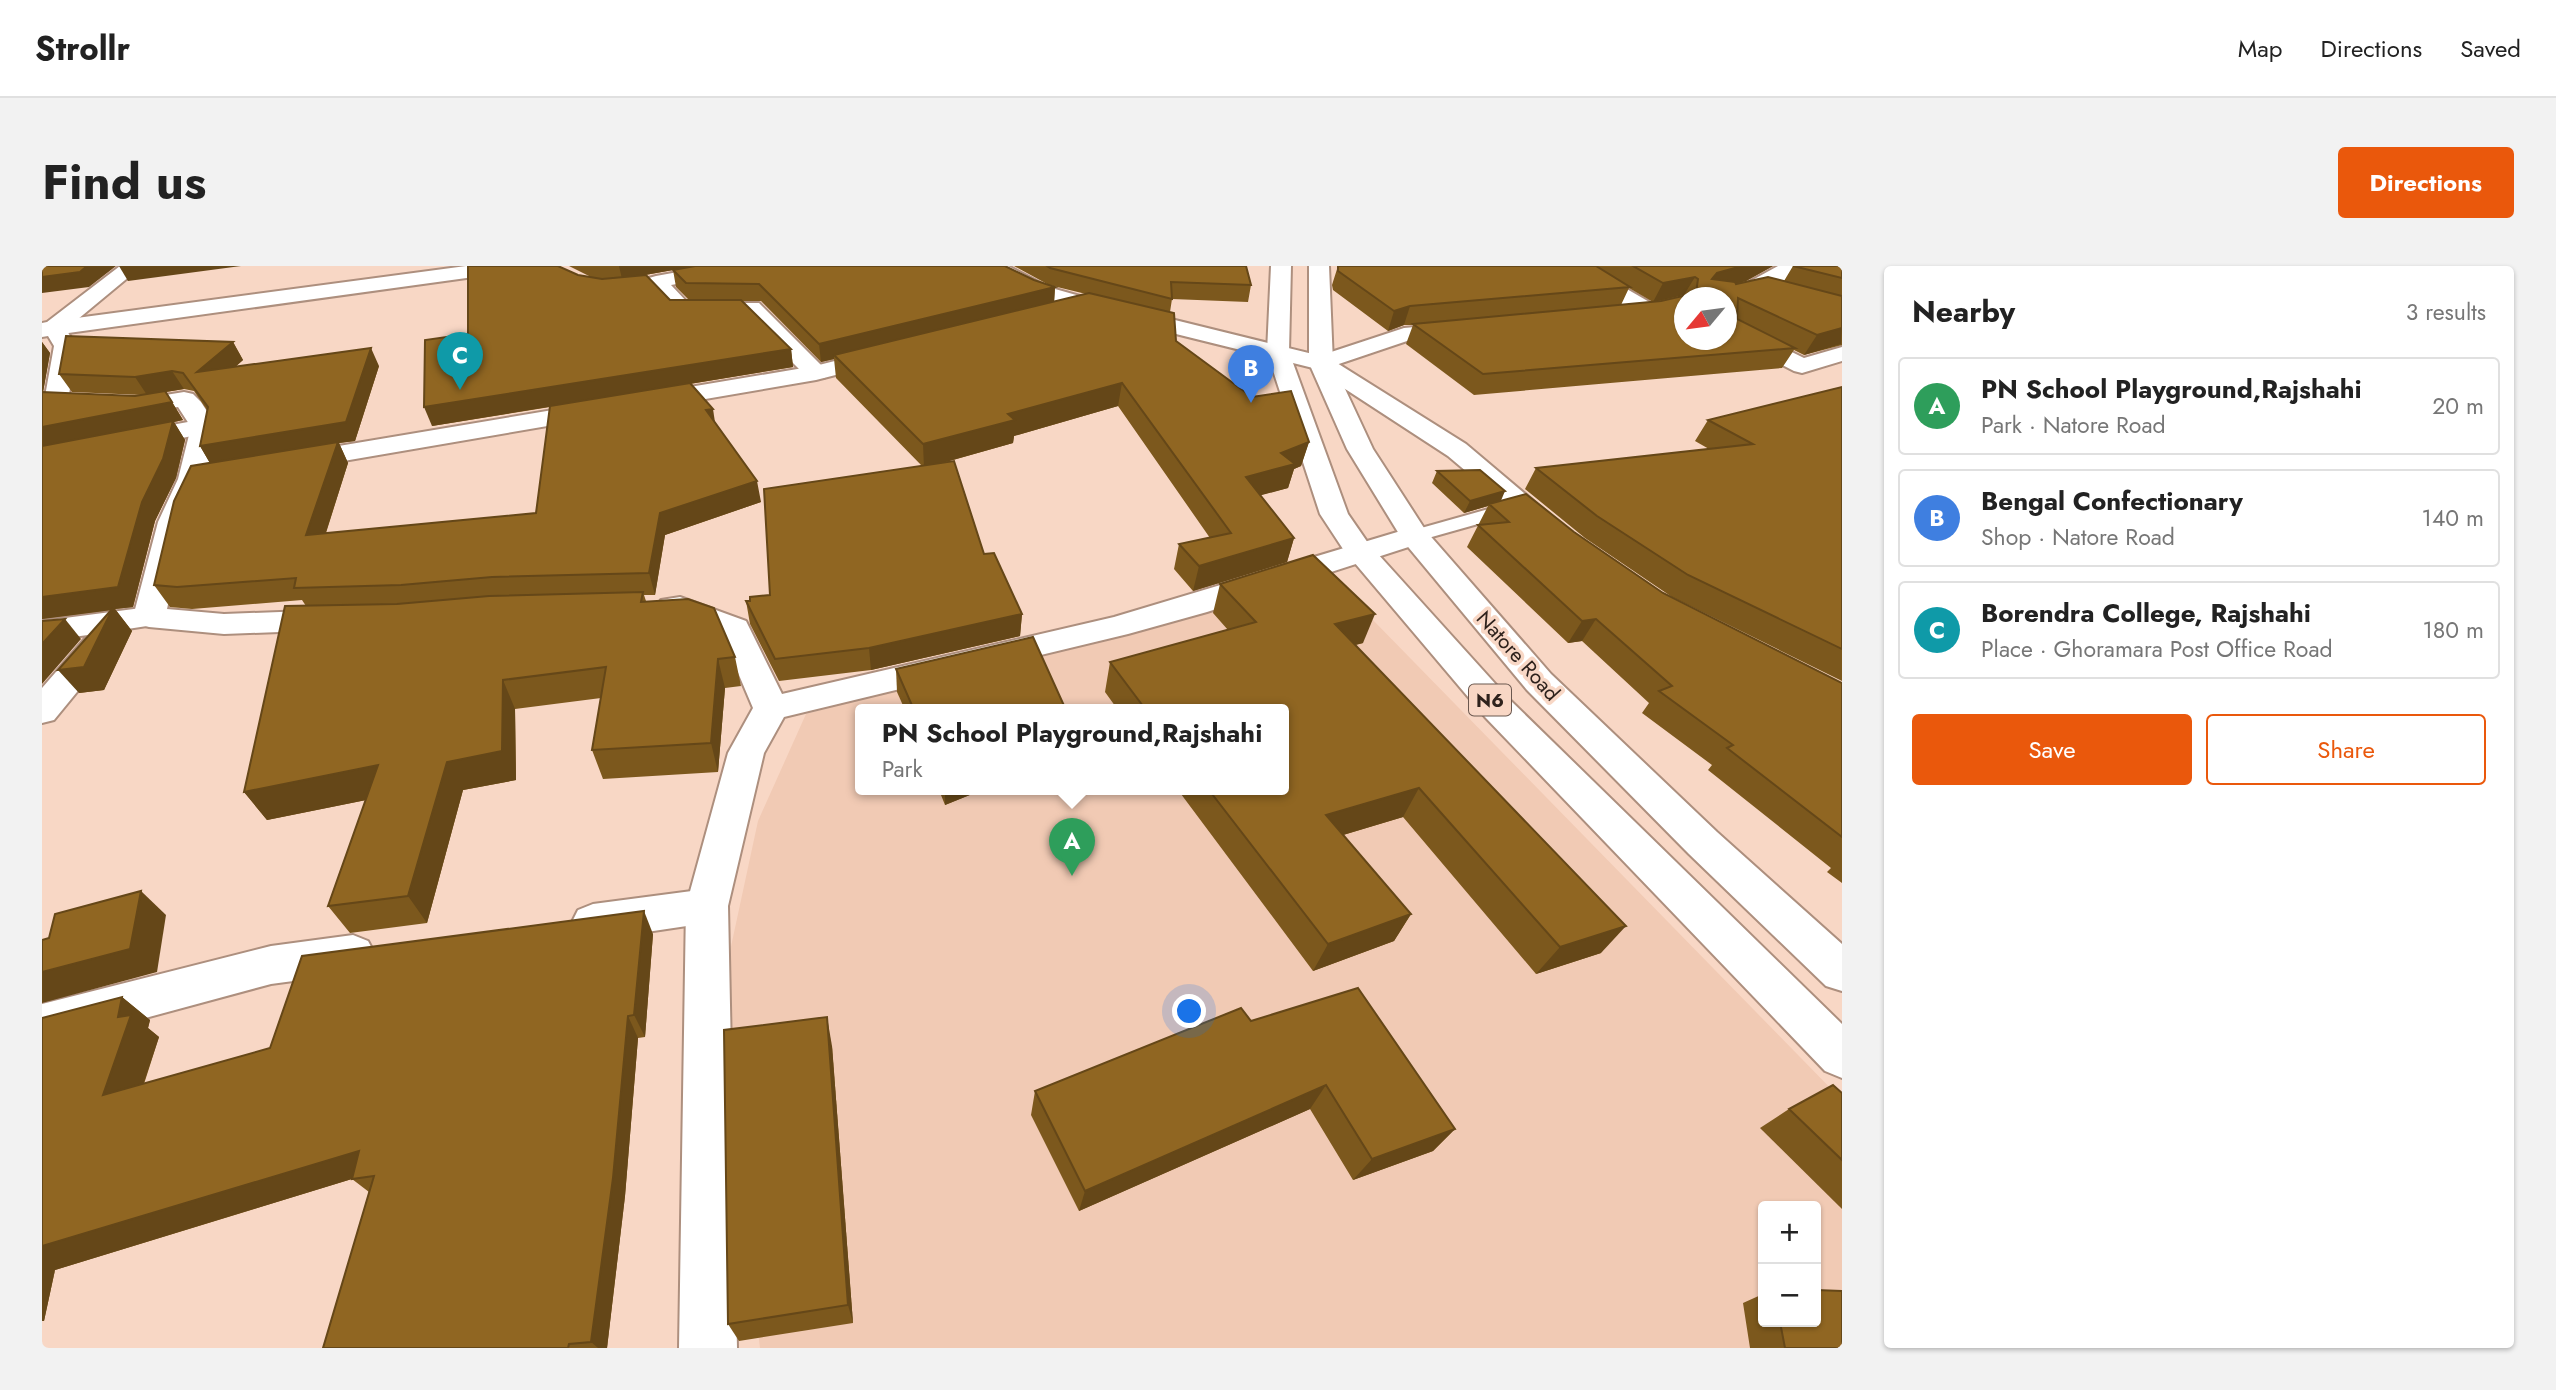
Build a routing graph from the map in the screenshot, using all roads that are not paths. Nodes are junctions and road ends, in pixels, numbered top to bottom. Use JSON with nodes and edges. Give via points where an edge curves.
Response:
{"nodes":[{"id":1,"x":132,"y":266,"type":"edge"},
{"id":2,"x":510,"y":266,"type":"edge"},
{"id":3,"x":744,"y":266,"type":"edge"},
{"id":4,"x":993,"y":266,"type":"edge"},
{"id":5,"x":1280,"y":266,"type":"edge"},
{"id":6,"x":1319,"y":266,"type":"edge"},
{"id":7,"x":1573,"y":266,"type":"edge"},
{"id":8,"x":1757,"y":277,"type":"edge"},
{"id":9,"x":1784,"y":279,"type":"edge"},
{"id":10,"x":656,"y":282,"type":"junction"},
{"id":11,"x":634,"y":286,"type":"edge"},
{"id":12,"x":1737,"y":287,"type":"edge"},
{"id":13,"x":1087,"y":305,"type":"junction"},
{"id":14,"x":1672,"y":307,"type":"edge"},
{"id":15,"x":1650,"y":312,"type":"junction"},
{"id":16,"x":1046,"y":315,"type":"edge"},
{"id":17,"x":1609,"y":316,"type":"edge"},
{"id":18,"x":1486,"y":327,"type":"edge"},
{"id":19,"x":48,"y":329,"type":"edge"},
{"id":20,"x":1737,"y":332,"type":"edge"},
{"id":21,"x":911,"y":349,"type":"edge"},
{"id":22,"x":1278,"y":352,"type":"junction"},
{"id":23,"x":1842,"y":354,"type":"edge"},
{"id":24,"x":1321,"y":363,"type":"junction"},
{"id":25,"x":816,"y":373,"type":"junction"},
{"id":26,"x":204,"y":427,"type":"junction"},
{"id":27,"x":42,"y":457,"type":"edge"},
{"id":28,"x":274,"y":465,"type":"edge"},
{"id":29,"x":219,"y":475,"type":"edge"},
{"id":30,"x":192,"y":479,"type":"junction"},
{"id":31,"x":1522,"y":505,"type":"junction"},
{"id":32,"x":1414,"y":536,"type":"junction"},
{"id":33,"x":1573,"y":547,"type":"edge"},
{"id":34,"x":1358,"y":550,"type":"junction"},
{"id":35,"x":640,"y":607,"type":"edge"},
{"id":36,"x":133,"y":619,"type":"junction"},
{"id":37,"x":358,"y":620,"type":"edge"},
{"id":38,"x":42,"y":631,"type":"edge"},
{"id":39,"x":771,"y":708,"type":"junction"},
{"id":40,"x":42,"y":711,"type":"edge"},
{"id":41,"x":707,"y":906,"type":"junction"},
{"id":42,"x":557,"y":926,"type":"edge"},
{"id":43,"x":394,"y":948,"type":"edge"},
{"id":44,"x":1842,"y":972,"type":"edge"},
{"id":45,"x":42,"y":1025,"type":"edge"},
{"id":46,"x":1842,"y":1056,"type":"edge"},
{"id":47,"x":708,"y":1348,"type":"edge"}],
"edges":[{"from":1,"to":19,"type":"main road"},
{"from":2,"to":19,"type":"main road"},
{"from":3,"to":10,"type":"main road"},
{"from":4,"to":13,"type":"main road","via":[[1041,291]]},
{"from":5,"to":22,"type":"main road","number":"N6"},
{"from":6,"to":24,"type":"main road","name":"Natore Road","number":"N6"},
{"from":7,"to":15,"type":"main road"},
{"from":8,"to":9,"type":"main road"},
{"from":8,"to":12,"type":"main road"},
{"from":10,"to":11,"type":"main road"},
{"from":10,"to":25,"type":"main road","via":[[682,310],[751,307]]},
{"from":13,"to":16,"type":"main road"},
{"from":13,"to":22,"type":"main road"},
{"from":14,"to":15,"type":"main road"},
{"from":15,"to":17,"type":"main road"},
{"from":18,"to":24,"type":"main road","via":[[1404,335]]},
{"from":19,"to":26,"type":"main road","via":[[65,346],[56,401],[148,405],[184,399]]},
{"from":20,"to":23,"type":"main road","via":[[1802,366]]},
{"from":21,"to":25,"type":"main road"},
{"from":22,"to":24,"type":"main road"},
{"from":22,"to":34,"type":"main road","number":"N6","via":[[1334,514]]},
{"from":24,"to":31,"type":"main road","via":[[1457,450]]},
{"from":24,"to":32,"type":"main road","name":"Natore Road","number":"N6","via":[[1360,449]]},
{"from":25,"to":28,"type":"main road"},
{"from":26,"to":27,"type":"main road"},
{"from":26,"to":30,"type":"main road"},
{"from":29,"to":30,"type":"main road"},
{"from":30,"to":36,"type":"main road"},
{"from":31,"to":32,"type":"lane"},
{"from":31,"to":33,"type":"main road"},
{"from":32,"to":34,"type":"main road"},
{"from":32,"to":44,"type":"main road","name":"Natore Road","number":"N6","via":[[1539,682]]},
{"from":34,"to":39,"type":"main road","via":[[1168,613],[946,670]]},
{"from":34,"to":46,"type":"main road","number":"N6","via":[[1497,708]]},
{"from":35,"to":39,"type":"main road","via":[[680,607],[735,628]]},
{"from":36,"to":37,"type":"main road","via":[[225,624]]},
{"from":36,"to":38,"type":"main road"},
{"from":36,"to":40,"type":"main road"},
{"from":39,"to":41,"type":"main road","via":[[747,753]]},
{"from":41,"to":42,"type":"main road"},
{"from":41,"to":47,"type":"main road"},
{"from":43,"to":45,"type":"main road","via":[[271,965]]}]}
